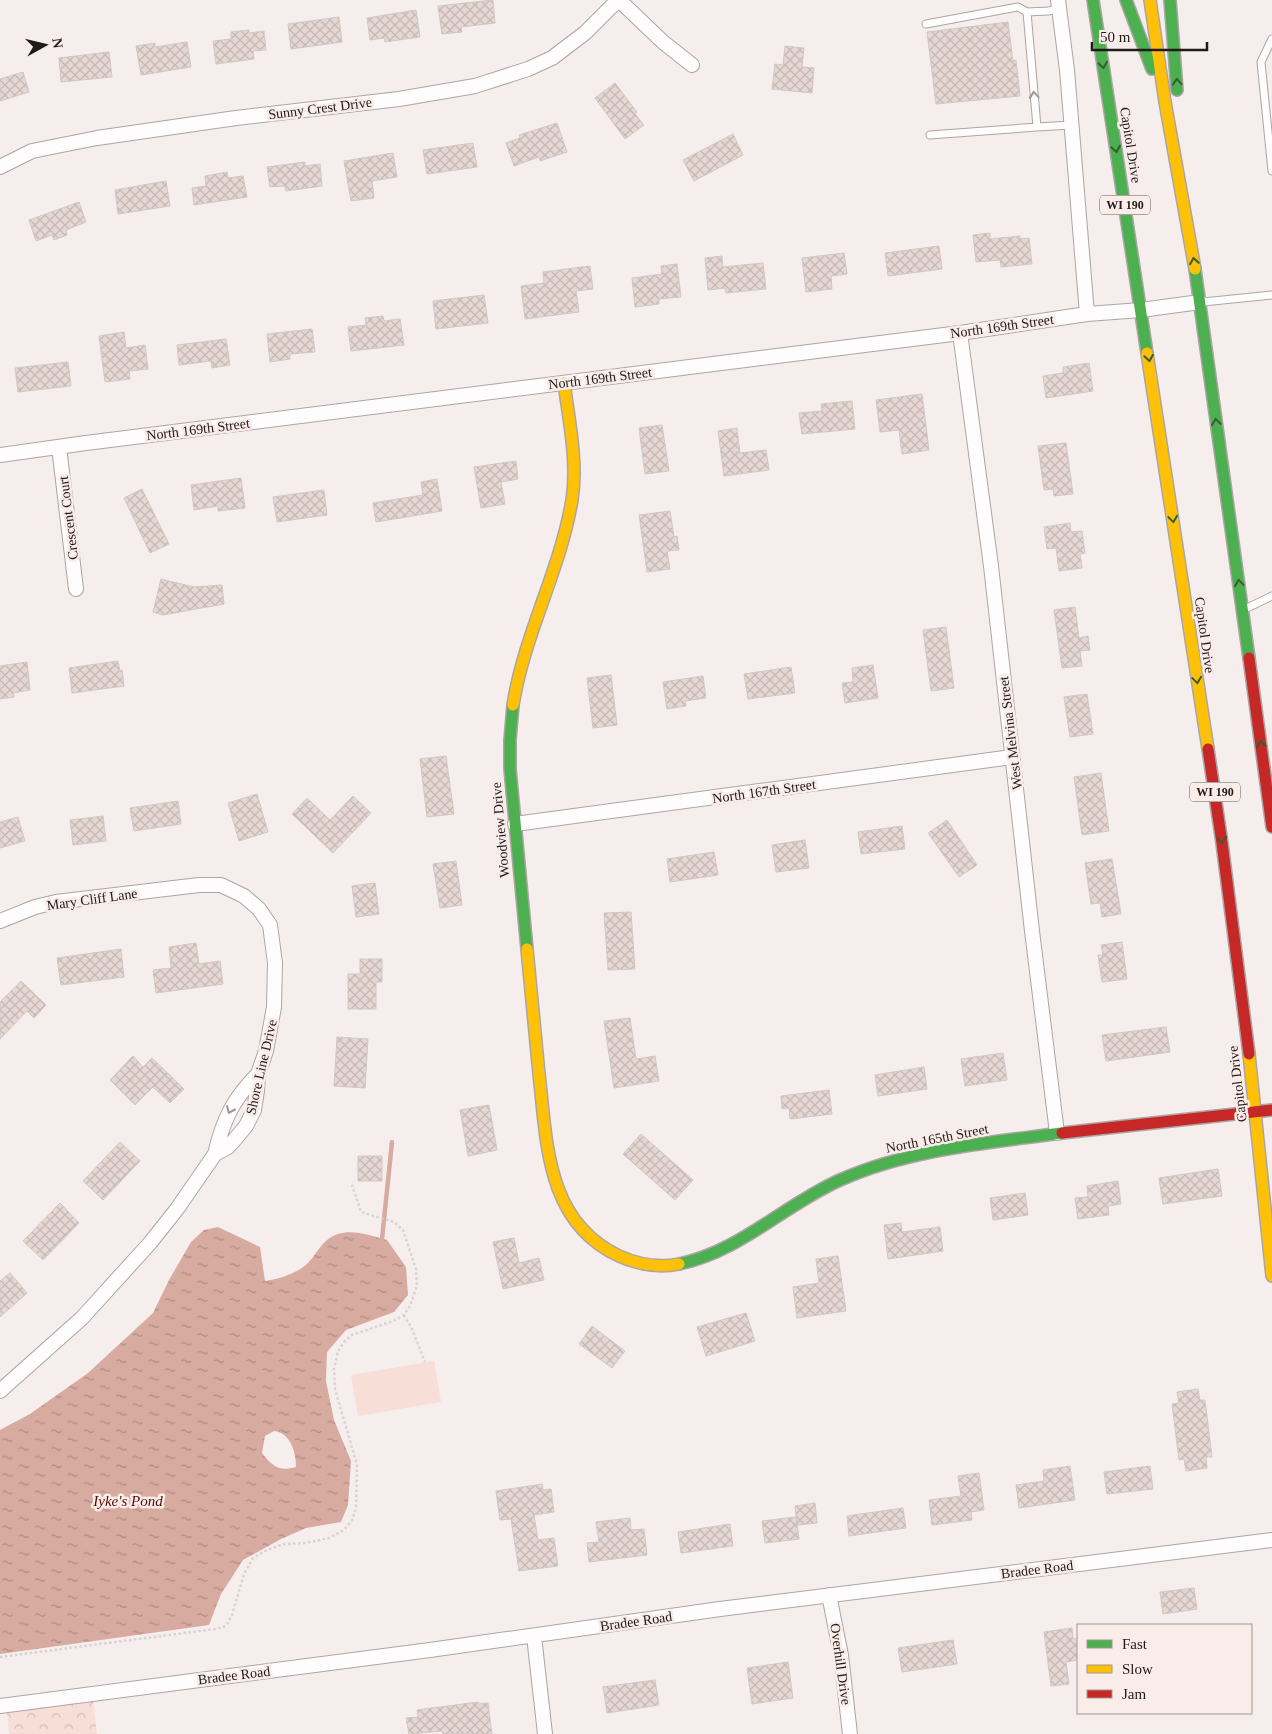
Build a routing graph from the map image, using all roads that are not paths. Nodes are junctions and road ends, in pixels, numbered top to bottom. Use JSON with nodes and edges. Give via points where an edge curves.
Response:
{"nodes":[{"id":1,"x":618,"y":0,"type":"edge"},
{"id":2,"x":1093,"y":0,"type":"edge"},
{"id":3,"x":1126,"y":0,"type":"edge"},
{"id":4,"x":1150,"y":0,"type":"edge"},
{"id":5,"x":1170,"y":0,"type":"edge"},
{"id":6,"x":1059,"y":4,"type":"edge"},
{"id":7,"x":1027,"y":12,"type":"junction"},
{"id":8,"x":926,"y":24,"type":"dead end"},
{"id":9,"x":1272,"y":39,"type":"edge"},
{"id":10,"x":692,"y":65,"type":"dead end"},
{"id":11,"x":1268,"y":91,"type":"edge"},
{"id":12,"x":1178,"y":99,"type":"dead end"},
{"id":13,"x":1165,"y":102,"type":"junction"},
{"id":14,"x":1179,"y":119,"type":"dead end"},
{"id":15,"x":1071,"y":125,"type":"junction"},
{"id":16,"x":1037,"y":127,"type":"junction"},
{"id":17,"x":930,"y":135,"type":"dead end"},
{"id":18,"x":1270,"y":135,"type":"edge"},
{"id":19,"x":0,"y":167,"type":"edge"},
{"id":20,"x":1272,"y":171,"type":"edge"},
{"id":21,"x":1187,"y":218,"type":"junction"},
{"id":22,"x":1272,"y":295,"type":"edge"},
{"id":23,"x":1200,"y":302,"type":"junction"},
{"id":24,"x":1142,"y":310,"type":"junction"},
{"id":25,"x":1087,"y":314,"type":"junction"},
{"id":26,"x":960,"y":333,"type":"junction"},
{"id":27,"x":564,"y":383,"type":"junction"},
{"id":28,"x":60,"y":447,"type":"junction"},
{"id":29,"x":0,"y":455,"type":"edge"},
{"id":30,"x":76,"y":588,"type":"dead end"},
{"id":31,"x":1272,"y":596,"type":"edge"},
{"id":32,"x":1242,"y":611,"type":"junction"},
{"id":33,"x":1012,"y":757,"type":"junction"},
{"id":34,"x":515,"y":824,"type":"junction"},
{"id":35,"x":1272,"y":827,"type":"edge"},
{"id":36,"x":156,"y":890,"type":"joint"},
{"id":37,"x":0,"y":921,"type":"edge"},
{"id":38,"x":258,"y":1074,"type":"junction"},
{"id":39,"x":1272,"y":1110,"type":"edge"},
{"id":40,"x":1256,"y":1112,"type":"junction"},
{"id":41,"x":1057,"y":1133,"type":"junction"},
{"id":42,"x":215,"y":1154,"type":"junction"},
{"id":43,"x":617,"y":1256,"type":"joint"},
{"id":44,"x":1272,"y":1276,"type":"edge"},
{"id":45,"x":0,"y":1391,"type":"edge"},
{"id":46,"x":1272,"y":1540,"type":"edge"},
{"id":47,"x":829,"y":1595,"type":"junction"},
{"id":48,"x":534,"y":1636,"type":"junction"},
{"id":49,"x":0,"y":1706,"type":"edge"},
{"id":50,"x":545,"y":1734,"type":"edge"},
{"id":51,"x":850,"y":1734,"type":"edge"}],
"edges":[{"from":1,"to":10,"type":"street"},
{"from":1,"to":19,"type":"street","name":"Sunny Crest Drive","via":[[586,33],[552,58],[475,86],[399,99],[88,139],[32,151]]},
{"from":2,"to":24,"type":"main road","name":"Capitol Drive","number":"WI 190","one_way":true},
{"from":3,"to":13,"type":"main road"},
{"from":4,"to":13,"type":"main road"},
{"from":12,"to":5,"type":"main road","one_way":true},
{"from":6,"to":7,"type":"lane","via":[[1048,11]]},
{"from":6,"to":15,"type":"street"},
{"from":7,"to":8,"type":"lane","via":[[1018,7]]},
{"from":16,"to":7,"type":"lane","one_way":true},
{"from":9,"to":11,"type":"lane","via":[[1262,62]]},
{"from":11,"to":18,"type":"lane"},
{"from":13,"to":21,"type":"main road"},
{"from":14,"to":21,"type":"main road"},
{"from":15,"to":16,"type":"lane"},
{"from":15,"to":25,"type":"street"},
{"from":16,"to":17,"type":"lane"},
{"from":18,"to":20,"type":"lane"},
{"from":23,"to":21,"type":"main road","one_way":true},
{"from":22,"to":23,"type":"lane"},
{"from":23,"to":24,"type":"street","name":"North 169th Street"},
{"from":32,"to":23,"type":"main road","one_way":true},
{"from":24,"to":25,"type":"street","name":"North 169th Street"},
{"from":24,"to":40,"type":"main road","name":"Capitol Drive","number":"WI 190","one_way":true,"via":[[1222,843]]},
{"from":25,"to":26,"type":"street","name":"North 169th Street"},
{"from":26,"to":27,"type":"street","name":"North 169th Street"},
{"from":26,"to":33,"type":"street","name":"West Melvina Street"},
{"from":27,"to":28,"type":"street","name":"North 169th Street"},
{"from":27,"to":34,"type":"main road","name":"Woodview Drive","via":[[573,459],[572,499],[562,544],[512,710],[509,759]]},
{"from":28,"to":29,"type":"street","name":"North 169th Street"},
{"from":28,"to":30,"type":"street","name":"Crescent Court"},
{"from":31,"to":32,"type":"lane"},
{"from":35,"to":32,"type":"main road","one_way":true},
{"from":33,"to":34,"type":"street","name":"North 167th Street"},
{"from":33,"to":41,"type":"street","name":"West Melvina Street"},
{"from":34,"to":43,"type":"main road","name":"Woodview Drive","via":[[528,973],[552,1167],[565,1206],[577,1223],[589,1237]]},
{"from":36,"to":37,"type":"street","name":"Mary Cliff Lane","via":[[56,902]]},
{"from":36,"to":38,"type":"street","name":"Shore Line Drive","via":[[221,885],[244,896],[259,909],[270,926],[275,963],[274,1007],[266,1052]]},
{"from":38,"to":42,"type":"street","one_way":true,"via":[[235,1100]]},
{"from":38,"to":42,"type":"street","name":"Shore Line Drive","via":[[254,1110],[246,1126],[228,1147]]},
{"from":39,"to":40,"type":"main road","name":"North 165th Street"},
{"from":40,"to":41,"type":"main road","name":"North 165th Street"},
{"from":40,"to":44,"type":"main road","name":"Capitol Drive","number":"WI 190"},
{"from":41,"to":43,"type":"main road","name":"North 165th Street","via":[[943,1150],[872,1168],[809,1196],[724,1249],[696,1260],[674,1265],[650,1265]]},
{"from":42,"to":45,"type":"street","name":"Shore Line Drive","via":[[150,1243],[82,1318]]},
{"from":46,"to":47,"type":"street","name":"Bradee Road"},
{"from":47,"to":48,"type":"street","name":"Bradee Road"},
{"from":47,"to":51,"type":"street","name":"Overhill Drive","via":[[841,1655]]},
{"from":48,"to":49,"type":"street","name":"Bradee Road"},
{"from":48,"to":50,"type":"street"}]}
